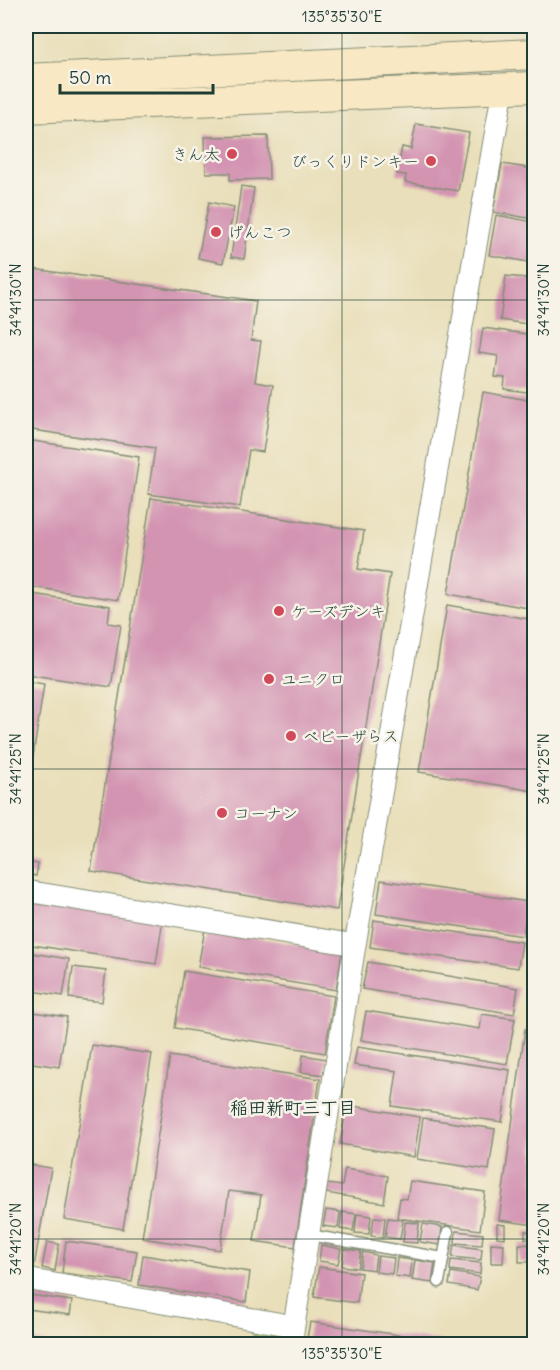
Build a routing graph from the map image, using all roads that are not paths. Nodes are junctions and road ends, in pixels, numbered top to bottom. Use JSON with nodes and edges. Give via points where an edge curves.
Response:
{"nodes":[{"id":1,"x":534,"y":54,"type":"edge"},
{"id":2,"x":26,"y":79,"type":"edge"},
{"id":3,"x":534,"y":87,"type":"edge"},
{"id":4,"x":503,"y":89,"type":"junction"},
{"id":5,"x":26,"y":108,"type":"edge"},
{"id":6,"x":26,"y":891,"type":"edge"},
{"id":7,"x":355,"y":945,"type":"junction"},
{"id":8,"x":448,"y":1232,"type":"dead end"},
{"id":9,"x":309,"y":1235,"type":"junction"},
{"id":10,"x":443,"y":1258,"type":"junction"},
{"id":11,"x":26,"y":1279,"type":"edge"},
{"id":12,"x":439,"y":1282,"type":"dead end"},
{"id":13,"x":292,"y":1335,"type":"edge"}],
"edges":[{"from":1,"to":2,"type":"street"},
{"from":3,"to":4,"type":"street"},
{"from":4,"to":5,"type":"street"},
{"from":4,"to":7,"type":"street"},
{"from":6,"to":7,"type":"street"},
{"from":7,"to":9,"type":"street"},
{"from":8,"to":10,"type":"lane"},
{"from":9,"to":10,"type":"lane"},
{"from":9,"to":13,"type":"street"},
{"from":10,"to":12,"type":"lane"},
{"from":11,"to":13,"type":"street"}]}
